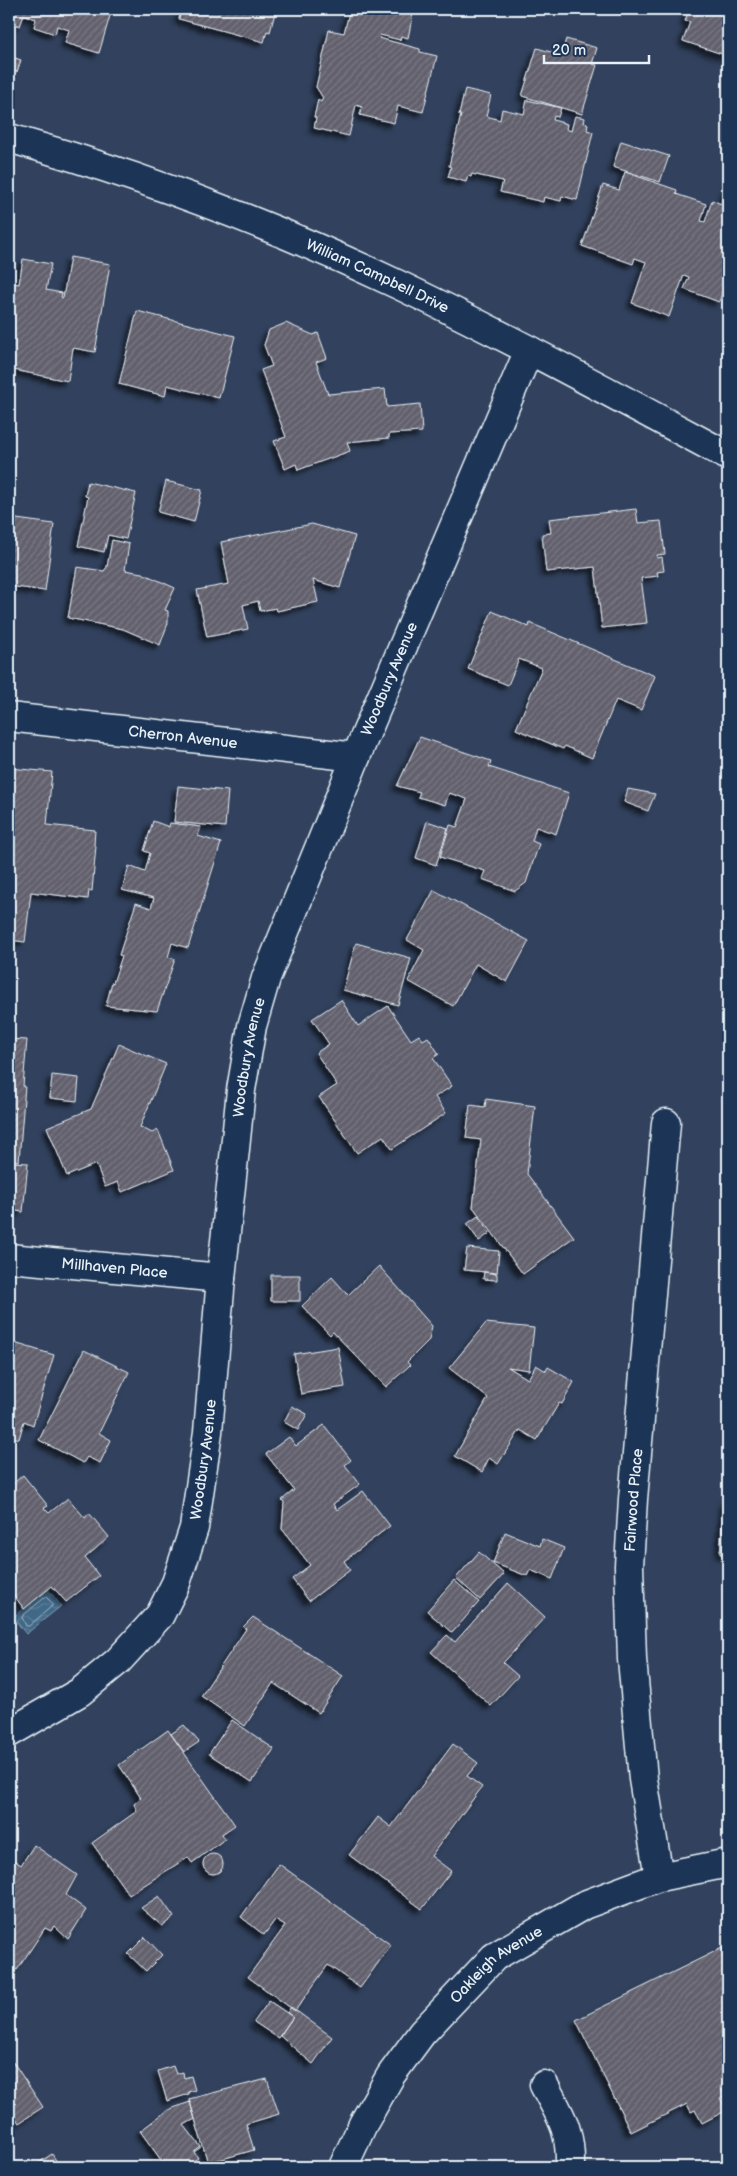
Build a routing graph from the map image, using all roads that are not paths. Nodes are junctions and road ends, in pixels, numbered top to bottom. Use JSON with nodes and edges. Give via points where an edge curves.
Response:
{"nodes":[{"id":1,"x":9,"y":138,"type":"edge"},
{"id":2,"x":529,"y":350,"type":"junction"},
{"id":3,"x":728,"y":456,"type":"edge"},
{"id":4,"x":9,"y":717,"type":"edge"},
{"id":5,"x":356,"y":757,"type":"junction"},
{"id":6,"x":666,"y":1123,"type":"dead end"},
{"id":7,"x":9,"y":1258,"type":"edge"},
{"id":8,"x":221,"y":1278,"type":"junction"},
{"id":9,"x":9,"y":1733,"type":"edge"},
{"id":10,"x":728,"y":1863,"type":"edge"},
{"id":11,"x":658,"y":1877,"type":"junction"},
{"id":12,"x":544,"y":2085,"type":"dead end"},
{"id":13,"x":342,"y":2167,"type":"edge"},
{"id":14,"x":570,"y":2167,"type":"edge"}],
"edges":[{"from":1,"to":2,"type":"street","name":"William Campbell Drive","via":[[134,177],[229,212],[401,286]]},
{"from":2,"to":3,"type":"street","name":"William Campbell Drive"},
{"from":2,"to":5,"type":"street","name":"Woodbury Avenue"},
{"from":4,"to":5,"type":"street","name":"Cherron Avenue"},
{"from":5,"to":8,"type":"street","name":"Woodbury Avenue","via":[[266,978],[252,1026],[241,1090]]},
{"from":6,"to":11,"type":"street","name":"Fairwood Place","via":[[630,1566],[632,1659],[643,1779]]},
{"from":7,"to":8,"type":"street","name":"Millhaven Place"},
{"from":8,"to":9,"type":"street","name":"Woodbury Avenue","via":[[208,1432],[194,1528],[176,1583],[160,1616],[118,1661],[80,1692]]},
{"from":10,"to":11,"type":"street","name":"Oakleigh Avenue"},
{"from":11,"to":13,"type":"street","name":"Oakleigh Avenue","via":[[584,1905],[494,1957],[422,2033],[392,2075]]},
{"from":12,"to":14,"type":"street","via":[[566,2126]]}]}
